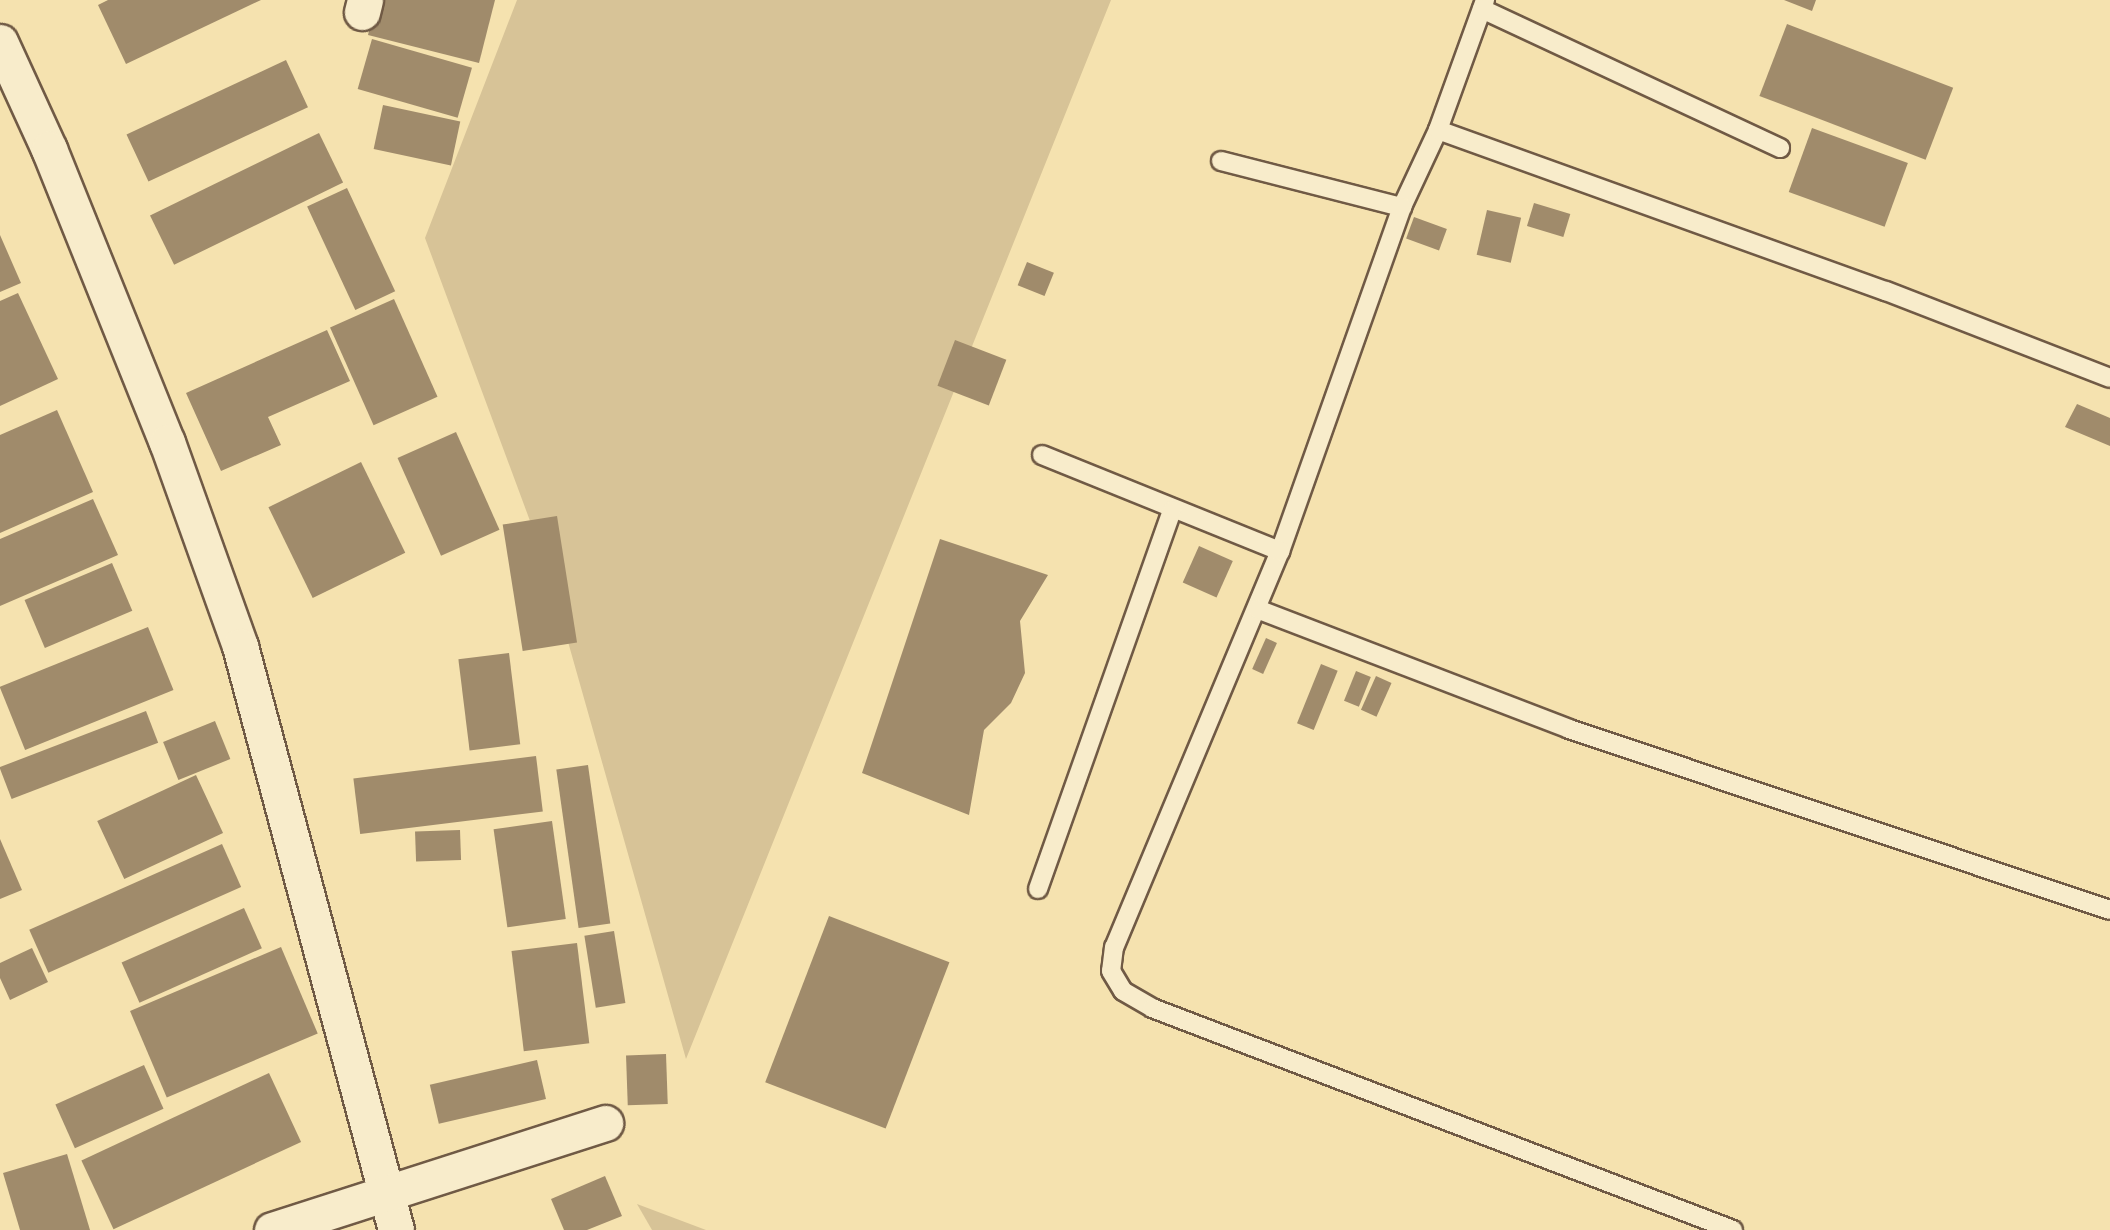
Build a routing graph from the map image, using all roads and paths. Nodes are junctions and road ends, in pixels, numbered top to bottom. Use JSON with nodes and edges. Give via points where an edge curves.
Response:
{"nodes":[{"id":1,"x":1483,"y":4,"type":"edge"},
{"id":2,"x":0,"y":42,"type":"edge"},
{"id":3,"x":1438,"y":130,"type":"junction"},
{"id":4,"x":1780,"y":148,"type":"dead end"},
{"id":5,"x":1221,"y":161,"type":"dead end"},
{"id":6,"x":1402,"y":208,"type":"junction"},
{"id":7,"x":2110,"y":378,"type":"edge"},
{"id":8,"x":1042,"y":455,"type":"dead end"},
{"id":9,"x":1172,"y":510,"type":"junction"},
{"id":10,"x":1280,"y":551,"type":"junction"},
{"id":11,"x":1257,"y":609,"type":"junction"},
{"id":12,"x":1038,"y":888,"type":"dead end"},
{"id":13,"x":2110,"y":910,"type":"edge"},
{"id":14,"x":605,"y":1122,"type":"dead end"},
{"id":15,"x":385,"y":1192,"type":"junction"},
{"id":16,"x":272,"y":1230,"type":"edge"},
{"id":17,"x":396,"y":1230,"type":"edge"},
{"id":18,"x":1733,"y":1230,"type":"edge"}],
"edges":[{"from":1,"to":3,"type":"lane"},
{"from":1,"to":4,"type":"lane"},
{"from":2,"to":15,"type":"street","via":[[167,442],[240,646]]},
{"from":3,"to":6,"type":"lane"},
{"from":3,"to":7,"type":"lane"},
{"from":5,"to":6,"type":"lane"},
{"from":6,"to":10,"type":"lane"},
{"from":8,"to":9,"type":"lane"},
{"from":9,"to":10,"type":"lane"},
{"from":9,"to":12,"type":"lane"},
{"from":10,"to":11,"type":"lane"},
{"from":11,"to":13,"type":"lane","via":[[1569,728]]},
{"from":11,"to":18,"type":"lane","via":[[1114,946],[1111,971],[1123,991],[1170,1015]]},
{"from":14,"to":15,"type":"street"},
{"from":15,"to":16,"type":"street"},
{"from":15,"to":17,"type":"street"}]}
